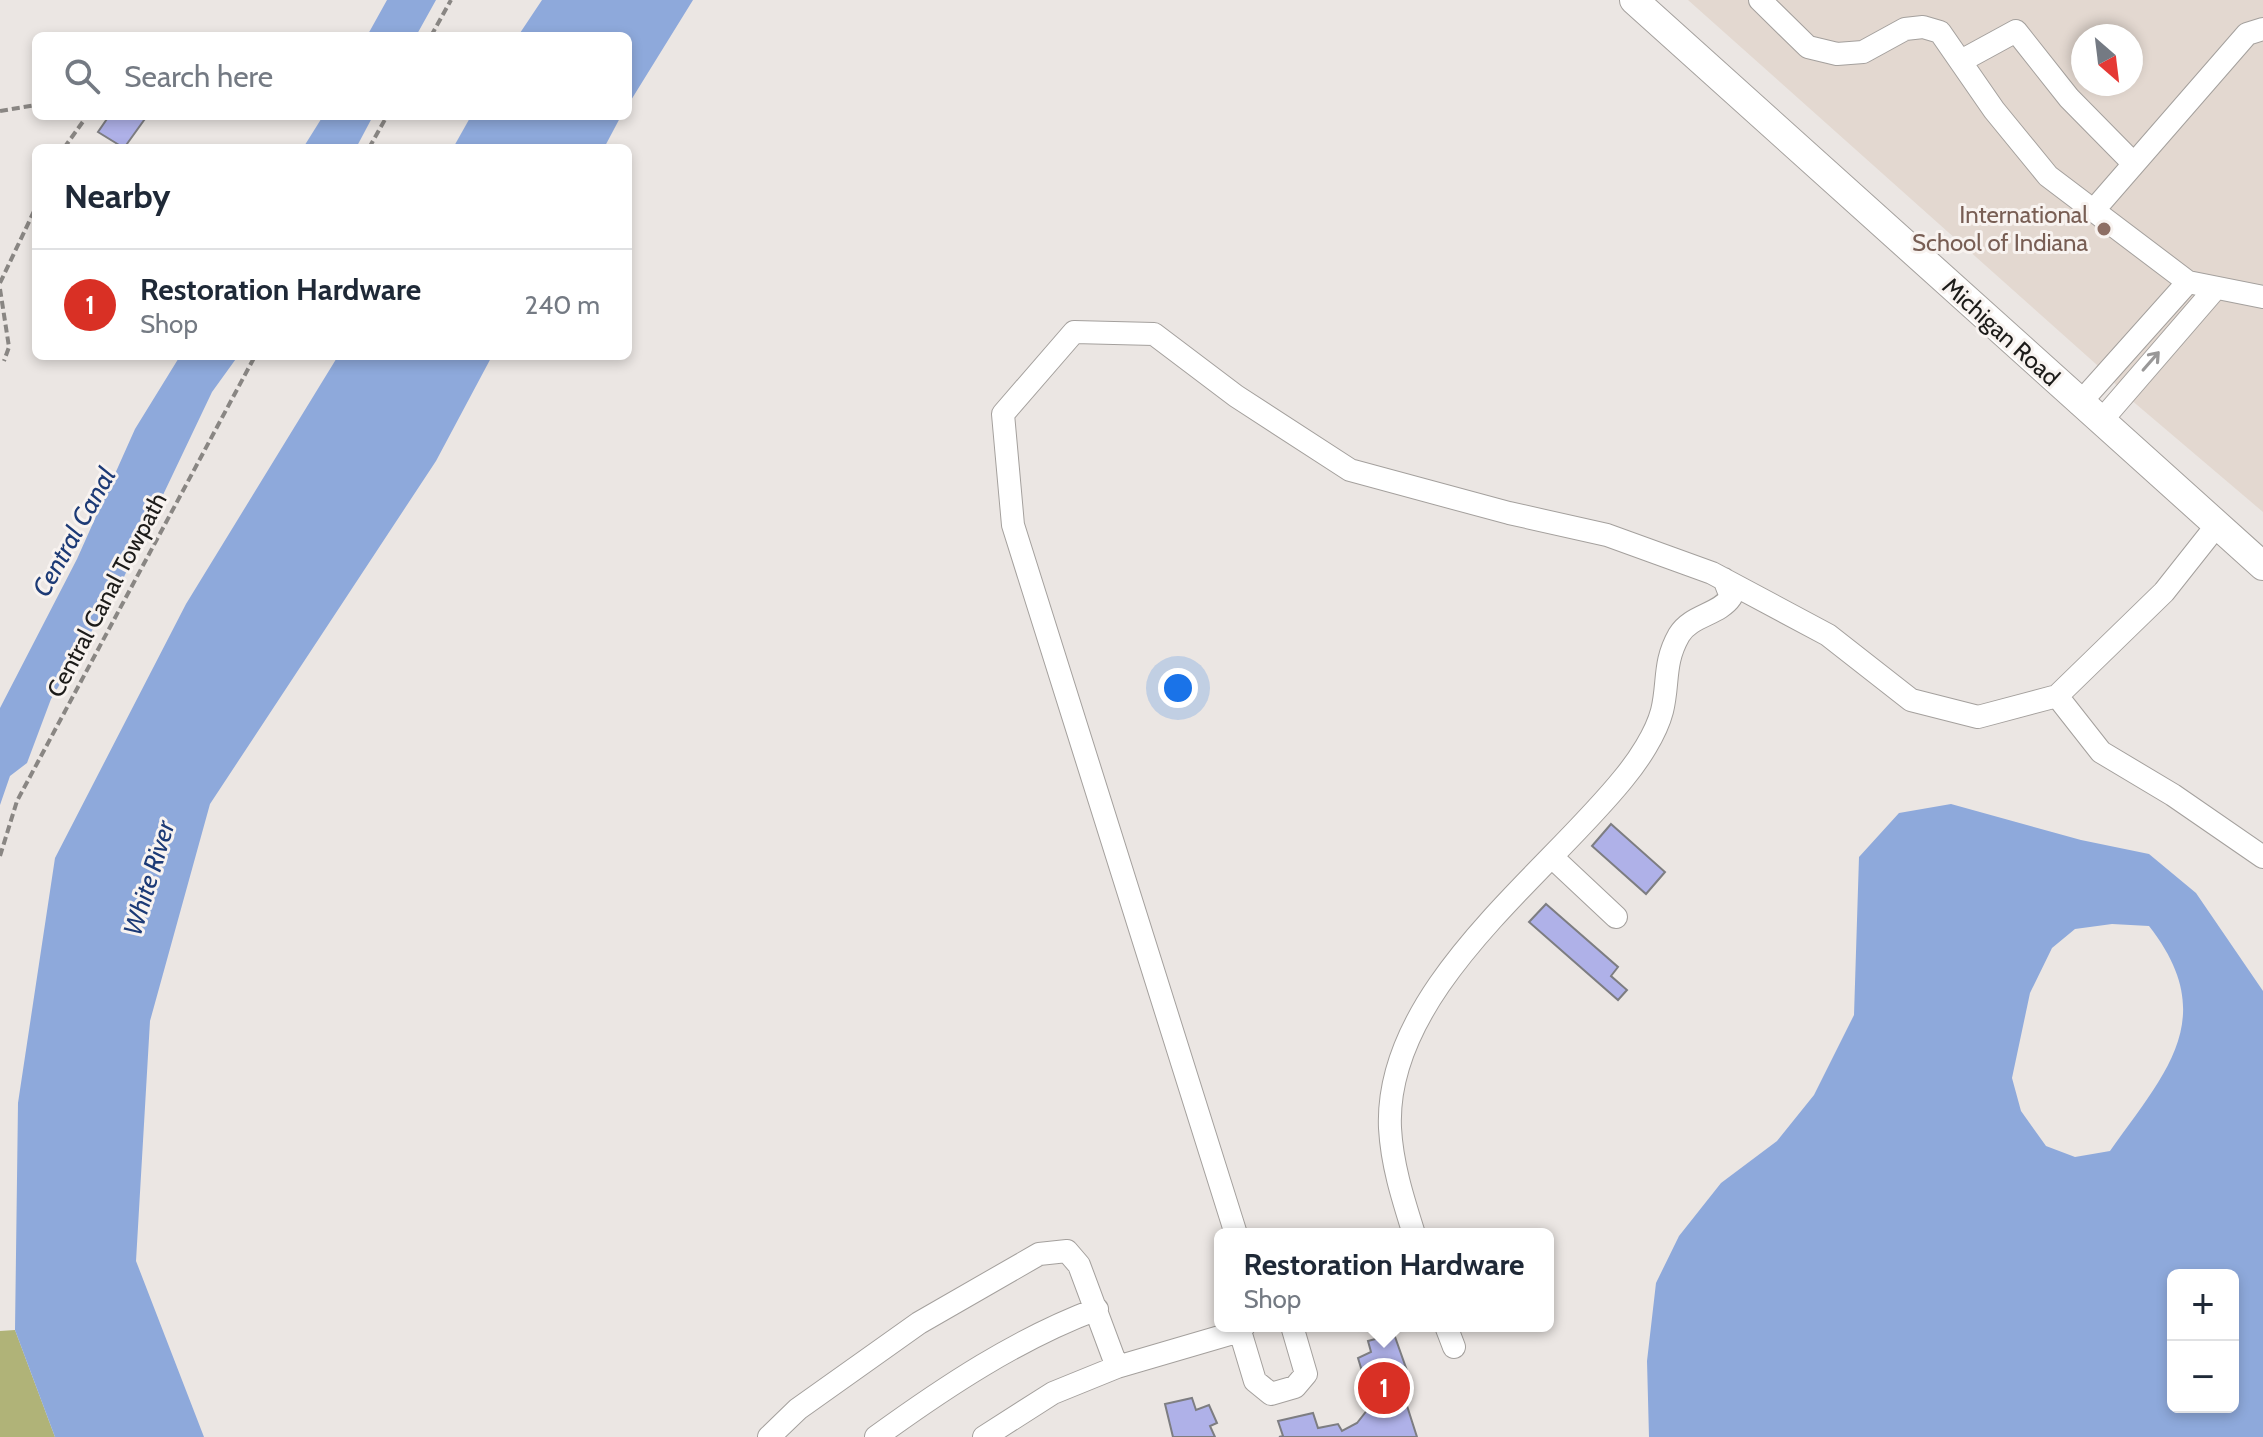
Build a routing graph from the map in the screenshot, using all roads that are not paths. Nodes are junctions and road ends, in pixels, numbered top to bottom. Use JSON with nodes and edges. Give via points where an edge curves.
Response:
{"nodes":[{"id":1,"x":1634,"y":0,"type":"edge"},
{"id":2,"x":1760,"y":0,"type":"edge"},
{"id":3,"x":2263,"y":29,"type":"edge"},
{"id":4,"x":1961,"y":61,"type":"junction"},
{"id":5,"x":2134,"y":164,"type":"junction"},
{"id":6,"x":2093,"y":211,"type":"junction"},
{"id":7,"x":2188,"y":282,"type":"junction"},
{"id":8,"x":2215,"y":289,"type":"junction"},
{"id":9,"x":2263,"y":297,"type":"edge"},
{"id":10,"x":2090,"y":412,"type":"junction"},
{"id":11,"x":2217,"y":525,"type":"junction"},
{"id":12,"x":2263,"y":566,"type":"edge"},
{"id":13,"x":1724,"y":579,"type":"junction"},
{"id":14,"x":1770,"y":603,"type":"junction"},
{"id":15,"x":1726,"y":604,"type":"junction"},
{"id":16,"x":2057,"y":696,"type":"junction"},
{"id":17,"x":1552,"y":857,"type":"junction"},
{"id":18,"x":2263,"y":857,"type":"edge"},
{"id":19,"x":1616,"y":917,"type":"dead end"},
{"id":20,"x":1234,"y":1228,"type":"edge"},
{"id":21,"x":1412,"y":1228,"type":"edge"},
{"id":22,"x":1097,"y":1309,"type":"junction"},
{"id":23,"x":1229,"y":1332,"type":"edge"},
{"id":24,"x":1243,"y":1332,"type":"edge"},
{"id":25,"x":1294,"y":1332,"type":"edge"},
{"id":26,"x":1117,"y":1367,"type":"junction"},
{"id":27,"x":769,"y":1437,"type":"edge"},
{"id":28,"x":876,"y":1437,"type":"edge"},
{"id":29,"x":984,"y":1437,"type":"edge"}],
"edges":[{"from":1,"to":10,"type":"main road","name":"Michigan Road"},
{"from":2,"to":4,"type":"lane","via":[[1808,47],[1837,54],[1863,52],[1905,29],[1923,27],[1940,32]]},
{"from":3,"to":5,"type":"lane","via":[[2247,34]]},
{"from":4,"to":5,"type":"lane","via":[[2016,31],[2069,98]]},
{"from":4,"to":6,"type":"lane","via":[[2048,176]]},
{"from":5,"to":6,"type":"lane"},
{"from":6,"to":7,"type":"lane"},
{"from":7,"to":8,"type":"lane"},
{"from":7,"to":10,"type":"lane"},
{"from":8,"to":9,"type":"lane"},
{"from":10,"to":8,"type":"lane","one_way":true},
{"from":10,"to":11,"type":"main road","name":"Michigan Road"},
{"from":11,"to":12,"type":"main road","name":"Michigan Road"},
{"from":11,"to":16,"type":"lane","via":[[2164,592]]},
{"from":13,"to":14,"type":"lane"},
{"from":13,"to":15,"type":"lane","via":[[1731,597]]},
{"from":13,"to":20,"type":"lane","via":[[1607,535],[1350,470],[1236,396],[1154,334],[1074,332],[1003,414],[1013,525]]},
{"from":14,"to":15,"type":"lane"},
{"from":14,"to":16,"type":"lane","via":[[1828,635],[1911,700],[1978,717]]},
{"from":15,"to":17,"type":"lane","via":[[1681,631],[1669,655],[1662,711],[1646,745],[1624,778]]},
{"from":16,"to":18,"type":"lane","via":[[2101,752]]},
{"from":17,"to":19,"type":"lane"},
{"from":17,"to":21,"type":"lane","via":[[1445,974],[1406,1042],[1390,1124],[1393,1162]]},
{"from":22,"to":26,"type":"lane"},
{"from":22,"to":27,"type":"lane","via":[[1079,1265],[1067,1251],[1039,1254],[919,1323],[798,1409]]},
{"from":22,"to":28,"type":"lane","via":[[1043,1329]]},
{"from":23,"to":26,"type":"lane"},
{"from":24,"to":25,"type":"lane","via":[[1255,1381],[1271,1394],[1295,1387],[1306,1374]]},
{"from":26,"to":29,"type":"lane","via":[[1053,1393]]}]}
